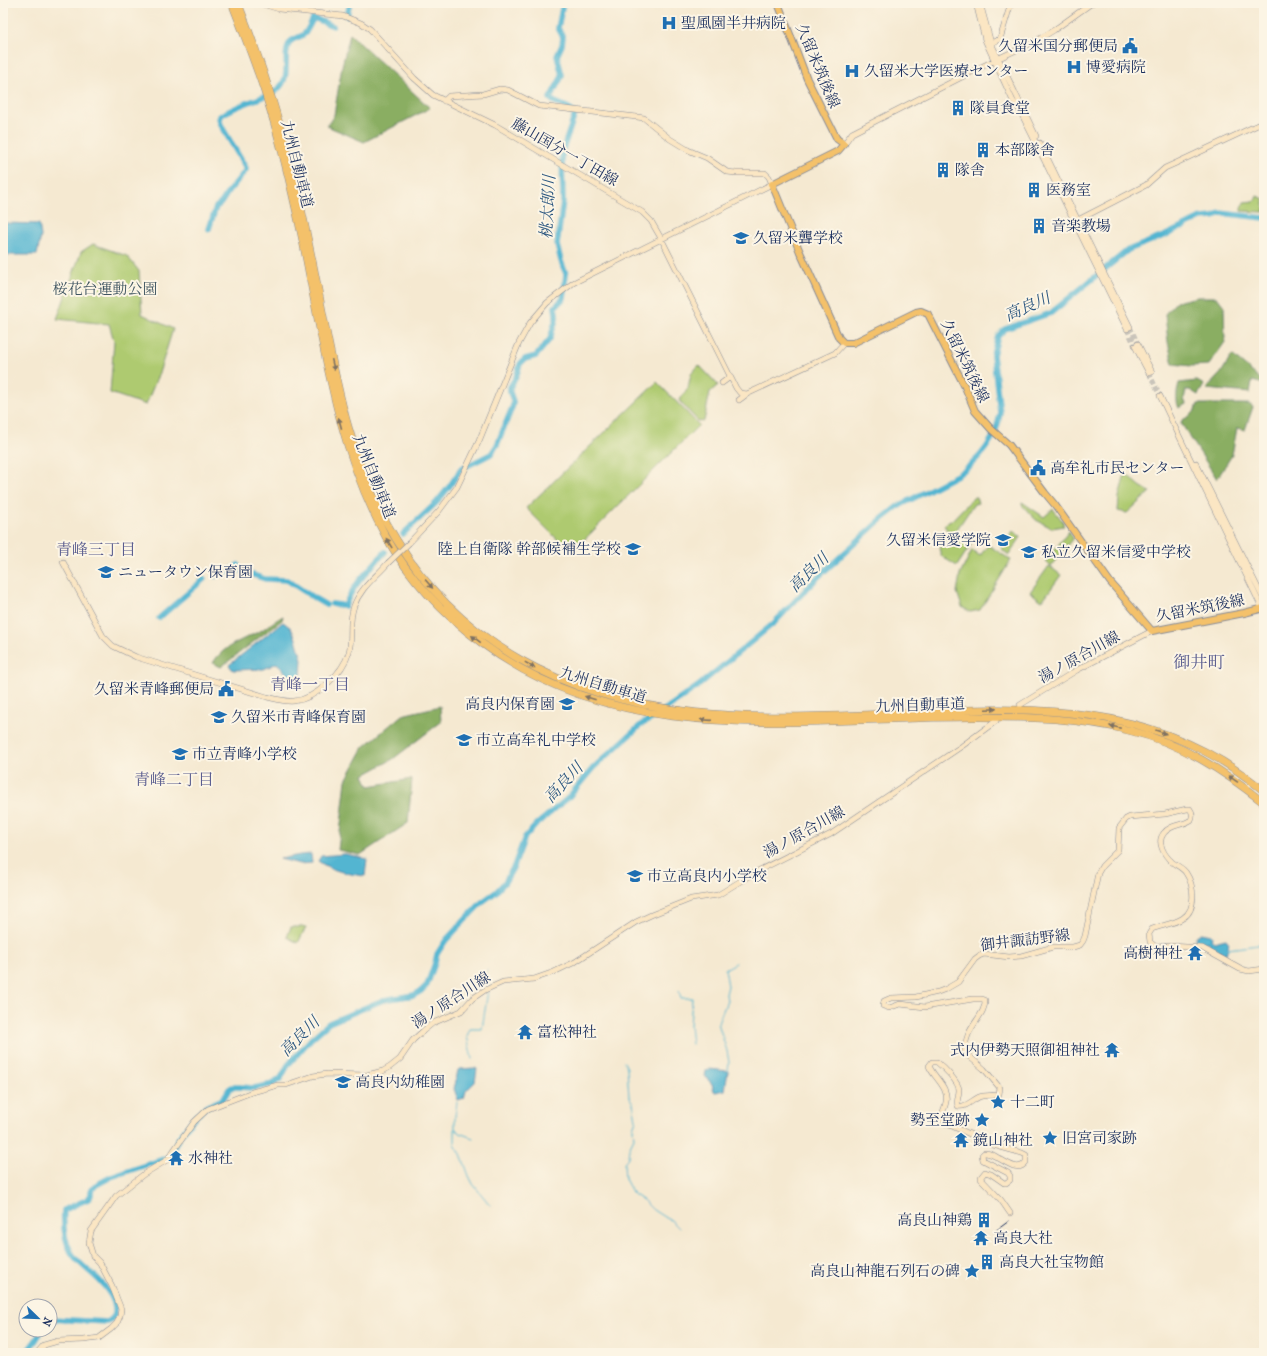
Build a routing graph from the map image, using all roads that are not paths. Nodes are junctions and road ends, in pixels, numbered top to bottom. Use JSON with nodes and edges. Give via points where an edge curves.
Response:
{"nodes":[{"id":1,"x":232,"y":3,"type":"edge"},
{"id":2,"x":238,"y":3,"type":"edge"},
{"id":3,"x":259,"y":3,"type":"edge"},
{"id":4,"x":778,"y":3,"type":"edge"},
{"id":5,"x":976,"y":3,"type":"edge"},
{"id":6,"x":980,"y":3,"type":"edge"},
{"id":7,"x":1011,"y":3,"type":"edge"},
{"id":8,"x":1092,"y":3,"type":"edge"},
{"id":9,"x":991,"y":43,"type":"junction"},
{"id":10,"x":997,"y":59,"type":"junction"},
{"id":11,"x":444,"y":101,"type":"junction"},
{"id":12,"x":1264,"y":122,"type":"edge"},
{"id":13,"x":844,"y":144,"type":"junction"},
{"id":14,"x":772,"y":184,"type":"junction"},
{"id":15,"x":1078,"y":220,"type":"junction"},
{"id":16,"x":662,"y":240,"type":"junction"},
{"id":17,"x":1099,"y":268,"type":"junction"},
{"id":18,"x":1128,"y":328,"type":"tunnel mouth"},
{"id":19,"x":844,"y":343,"type":"junction"},
{"id":20,"x":1137,"y":345,"type":"tunnel mouth"},
{"id":21,"x":1150,"y":372,"type":"tunnel mouth"},
{"id":22,"x":730,"y":377,"type":"junction"},
{"id":23,"x":722,"y":383,"type":"dead end"},
{"id":24,"x":747,"y":394,"type":"junction"},
{"id":25,"x":739,"y":400,"type":"dead end"},
{"id":26,"x":63,"y":562,"type":"dead end"},
{"id":27,"x":1264,"y":600,"type":"edge"},
{"id":28,"x":1263,"y":609,"type":"edge"},
{"id":29,"x":1152,"y":631,"type":"junction"},
{"id":30,"x":1020,"y":704,"type":"dead end"},
{"id":31,"x":629,"y":705,"type":"junction"},
{"id":32,"x":671,"y":713,"type":"junction"},
{"id":33,"x":996,"y":721,"type":"dead end"},
{"id":34,"x":1264,"y":791,"type":"edge"},
{"id":35,"x":1264,"y":803,"type":"edge"},
{"id":36,"x":1264,"y":969,"type":"edge"},
{"id":37,"x":1010,"y":1213,"type":"dead end"},
{"id":38,"x":37,"y":1353,"type":"edge"}],
"edges":[{"from":31,"to":1,"type":"highway","name":"九州自動車道","one_way":true,"via":[[577,694],[549,683],[495,653],[434,601],[411,575],[388,540],[369,505],[345,441],[278,135]]},
{"from":2,"to":31,"type":"highway","name":"九州自動車道","one_way":true,"via":[[272,96],[295,177],[326,333],[351,436],[375,501],[394,536],[438,596],[498,646],[551,676]]},
{"from":3,"to":11,"type":"main road","name":"藤山国分一丁田線","via":[[279,9],[343,16],[361,23],[376,35],[425,89]]},
{"from":4,"to":13,"type":"main road","name":"久留米筑後線","via":[[807,78],[837,139]]},
{"from":5,"to":10,"type":"main road","via":[[985,40]]},
{"from":6,"to":9,"type":"main road"},
{"from":7,"to":9,"type":"main road","via":[[1000,39]]},
{"from":8,"to":10,"type":"main road","via":[[1036,41]]},
{"from":9,"to":10,"type":"main road"},
{"from":10,"to":13,"type":"main road","via":[[852,133]]},
{"from":10,"to":15,"type":"main road"},
{"from":10,"to":17,"type":"main road","via":[[1013,101]]},
{"from":11,"to":14,"type":"main road","name":"藤山国分一丁田線","via":[[449,96],[483,94],[500,89],[508,90],[539,106],[644,118],[670,139],[707,158],[727,172],[765,173]]},
{"from":11,"to":16,"type":"main road","name":"藤山国分一丁田線","via":[[495,125],[642,212],[651,221]]},
{"from":12,"to":15,"type":"main road","via":[[1165,168],[1146,185]]},
{"from":13,"to":14,"type":"main road","via":[[838,152]]},
{"from":14,"to":16,"type":"main road"},
{"from":14,"to":19,"type":"main road","via":[[800,252],[839,338]]},
{"from":15,"to":17,"type":"main road"},
{"from":16,"to":22,"type":"main road","name":"藤山国分一丁田線"},
{"from":16,"to":26,"type":"main road","bridge":true,"via":[[573,284],[554,297],[536,316],[519,343],[479,441],[456,487],[439,511],[358,597],[351,617],[349,650],[342,666],[308,698],[284,701],[267,697],[119,650],[103,636]]},
{"from":17,"to":18,"type":"main road"},
{"from":19,"to":24,"type":"main road","via":[[835,353]]},
{"from":19,"to":29,"type":"main road","name":"久留米筑後線","via":[[853,343],[916,312],[928,314],[975,411],[991,430],[1009,445],[1110,582]]},
{"from":20,"to":21,"type":"main road"},
{"from":22,"to":23,"type":"main road"},
{"from":22,"to":24,"type":"main road","name":"藤山国分一丁田線","via":[[740,393]]},
{"from":24,"to":25,"type":"main road"},
{"from":27,"to":28,"type":"main road","via":[[1162,396]]},
{"from":28,"to":29,"type":"main road","name":"久留米筑後線"},
{"from":29,"to":30,"type":"main road","name":"湯ノ原合川線"},
{"from":31,"to":32,"type":"highway","name":"九州自動車道"},
{"from":32,"to":34,"type":"highway","name":"九州自動車道","one_way":true,"via":[[777,717],[1002,709],[1073,713],[1134,723],[1162,732],[1222,760]]},
{"from":35,"to":32,"type":"highway","name":"九州自動車道","one_way":true,"via":[[1192,754],[1131,731],[1087,723],[1034,717],[936,716],[776,723],[723,721]]},
{"from":33,"to":38,"type":"main road","name":"湯ノ原合川線","via":[[831,834],[752,874],[718,895],[691,899],[646,917],[575,962],[554,972],[534,979],[503,982],[485,990],[461,1011],[423,1030],[400,1058],[383,1071],[367,1075],[313,1076],[252,1092],[208,1109],[194,1122],[167,1160],[116,1196],[91,1232],[89,1243],[93,1256],[100,1263],[121,1309],[117,1323],[99,1338],[58,1341],[44,1345]]},
{"from":36,"to":37,"type":"main road","name":"御井諏訪野線","via":[[1240,969],[1202,948],[1152,945],[1149,938],[1152,930],[1184,918],[1188,914],[1193,898],[1189,877],[1183,869],[1172,862],[1161,845],[1165,832],[1175,825],[1191,820],[1193,816],[1190,809],[1186,808],[1165,814],[1130,817],[1123,822],[1119,828],[1118,850],[1098,873],[1085,936],[1080,945],[1053,947],[1021,956],[984,954],[975,959],[958,982],[946,989],[916,997],[888,998],[883,1006],[889,1008],[900,1004],[925,1007],[969,999],[985,1000],[982,1012],[966,1039],[965,1053],[984,1069],[1000,1088],[999,1094],[984,1095],[963,1107],[958,1106],[957,1084],[937,1062],[932,1062],[929,1068],[947,1095],[941,1117],[945,1123],[993,1145],[1026,1155],[1026,1162],[1020,1166],[1010,1165],[987,1152],[982,1155],[983,1160],[1010,1176],[1006,1183],[985,1172],[981,1177]]}]}
